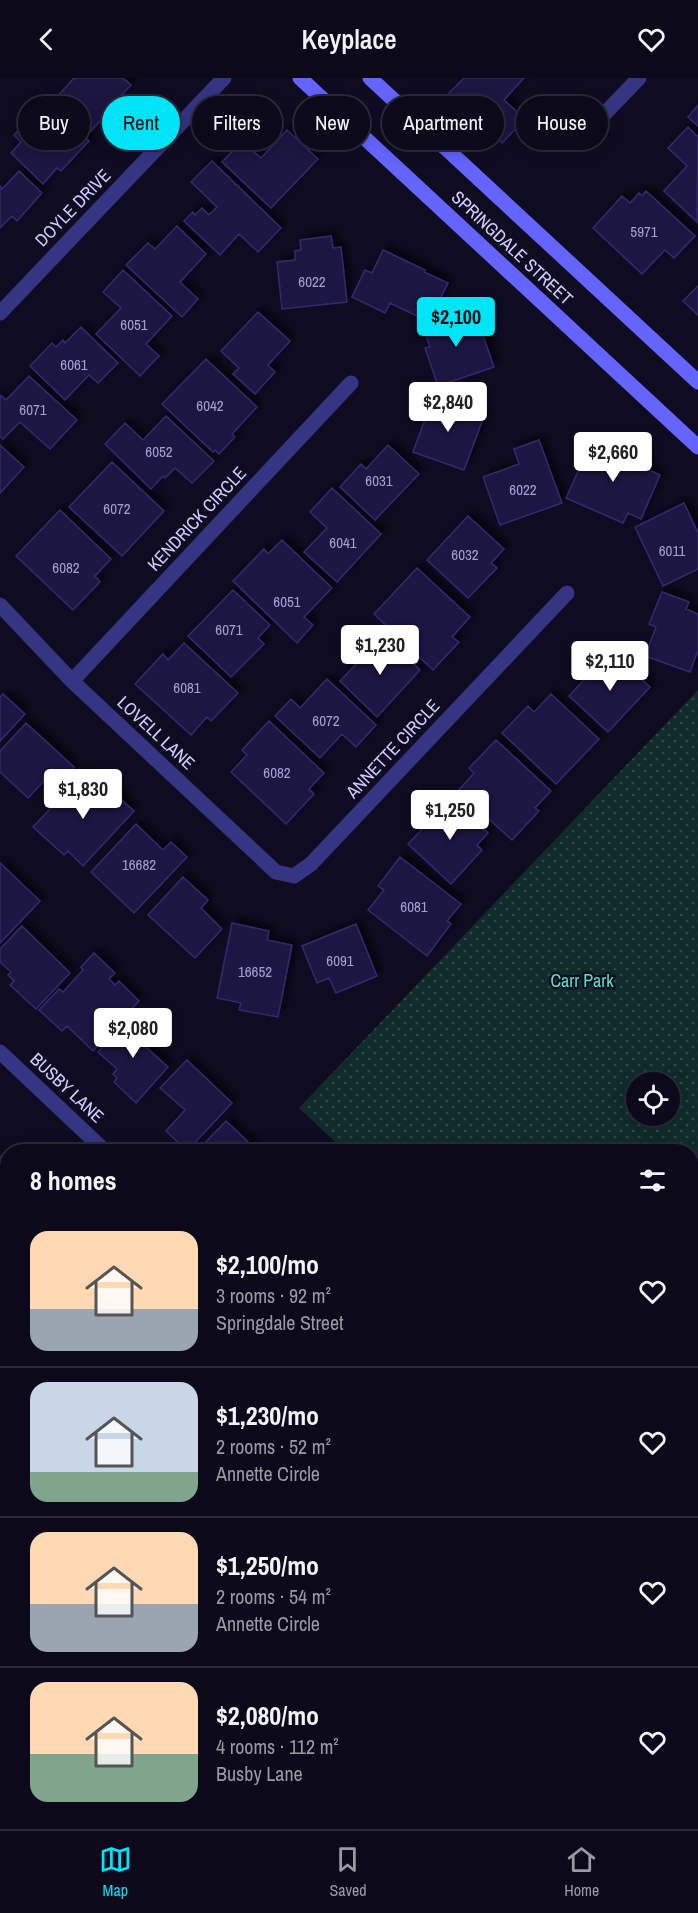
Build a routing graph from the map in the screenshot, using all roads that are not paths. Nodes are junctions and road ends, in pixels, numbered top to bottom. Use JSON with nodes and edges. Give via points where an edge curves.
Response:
{"nodes":[{"id":1,"x":224,"y":78,"type":"edge"},
{"id":2,"x":300,"y":78,"type":"edge"},
{"id":3,"x":370,"y":78,"type":"edge"},
{"id":4,"x":639,"y":78,"type":"edge"},
{"id":5,"x":608,"y":110,"type":"edge"},
{"id":6,"x":0,"y":313,"type":"edge"},
{"id":7,"x":698,"y":382,"type":"edge"},
{"id":8,"x":351,"y":383,"type":"dead end"},
{"id":9,"x":698,"y":447,"type":"edge"},
{"id":10,"x":567,"y":593,"type":"dead end"},
{"id":11,"x":0,"y":605,"type":"edge"},
{"id":12,"x":72,"y":681,"type":"junction"},
{"id":13,"x":294,"y":876,"type":"joint"},
{"id":14,"x":0,"y":1052,"type":"edge"},
{"id":15,"x":98,"y":1144,"type":"edge"}],
"edges":[{"from":1,"to":6,"type":"street","name":"DOYLE DRIVE"},
{"from":2,"to":9,"type":"main road","name":"SPRINGDALE STREET"},
{"from":3,"to":7,"type":"main road","name":"SPRINGDALE STREET"},
{"from":4,"to":5,"type":"street"},
{"from":8,"to":12,"type":"street","name":"KENDRICK CIRCLE"},
{"from":10,"to":13,"type":"street","name":"ANNETTE CIRCLE","via":[[311,864]]},
{"from":11,"to":12,"type":"street","name":"LOVELL LANE"},
{"from":12,"to":13,"type":"street","name":"LOVELL LANE","via":[[276,872]]},
{"from":14,"to":15,"type":"street","name":"BUSBY LANE"}]}
